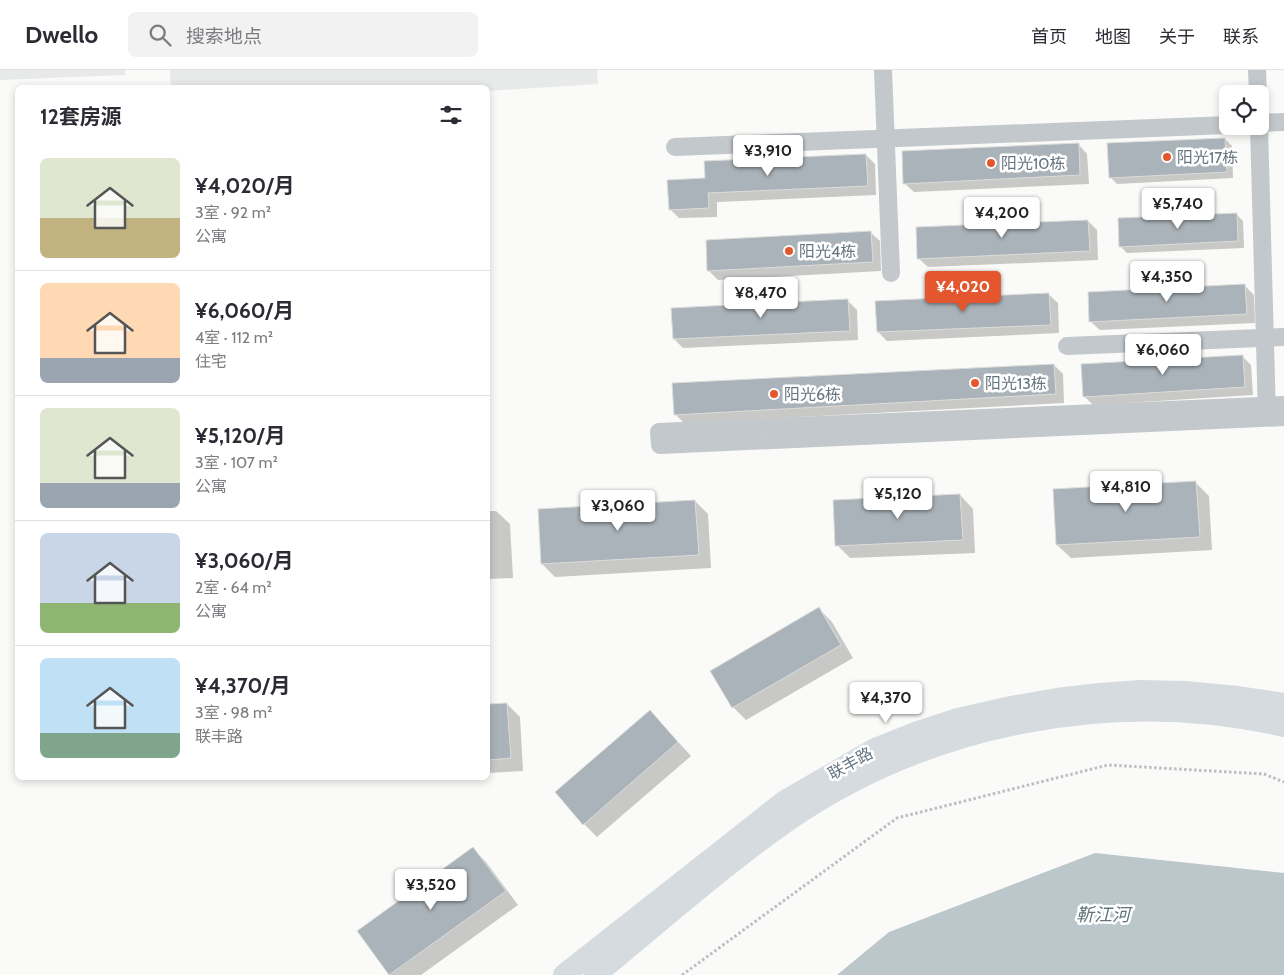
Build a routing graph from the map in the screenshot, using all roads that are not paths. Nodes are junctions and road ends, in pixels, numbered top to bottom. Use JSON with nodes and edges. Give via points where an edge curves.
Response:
{"nodes":[{"id":1,"x":883,"y":70,"type":"edge"},
{"id":2,"x":1257,"y":70,"type":"edge"},
{"id":3,"x":1258,"y":85,"type":"edge"},
{"id":4,"x":1284,"y":122,"type":"edge"},
{"id":5,"x":1269,"y":124,"type":"edge"},
{"id":6,"x":1219,"y":125,"type":"edge"},
{"id":7,"x":1260,"y":135,"type":"edge"},
{"id":8,"x":886,"y":138,"type":"junction"},
{"id":9,"x":675,"y":147,"type":"dead end"},
{"id":10,"x":891,"y":273,"type":"dead end"},
{"id":11,"x":1284,"y":337,"type":"edge"},
{"id":12,"x":1266,"y":338,"type":"junction"},
{"id":13,"x":1067,"y":346,"type":"dead end"},
{"id":14,"x":1276,"y":411,"type":"edge"},
{"id":15,"x":1284,"y":704,"type":"edge"},
{"id":16,"x":1284,"y":726,"type":"edge"},
{"id":17,"x":564,"y":975,"type":"edge"},
{"id":18,"x":595,"y":975,"type":"edge"}],
"edges":[{"from":1,"to":8,"type":"street"},
{"from":2,"to":3,"type":"street"},
{"from":4,"to":5,"type":"street"},
{"from":6,"to":8,"type":"street"},
{"from":7,"to":12,"type":"street"},
{"from":8,"to":9,"type":"street"},
{"from":8,"to":10,"type":"street"},
{"from":11,"to":12,"type":"street"},
{"from":12,"to":13,"type":"street"},
{"from":12,"to":14,"type":"street"},
{"from":14,"to":14,"type":"street","via":[[659,432],[660,445]]},
{"from":15,"to":17,"type":"main road","name":"联丰路","via":[[1184,692],[1099,694],[1011,707],[958,719],[875,748],[785,801]]},
{"from":16,"to":18,"type":"main road","name":"联丰路","via":[[1204,712],[1096,712],[1004,727],[921,751],[850,784],[785,823]]}]}
